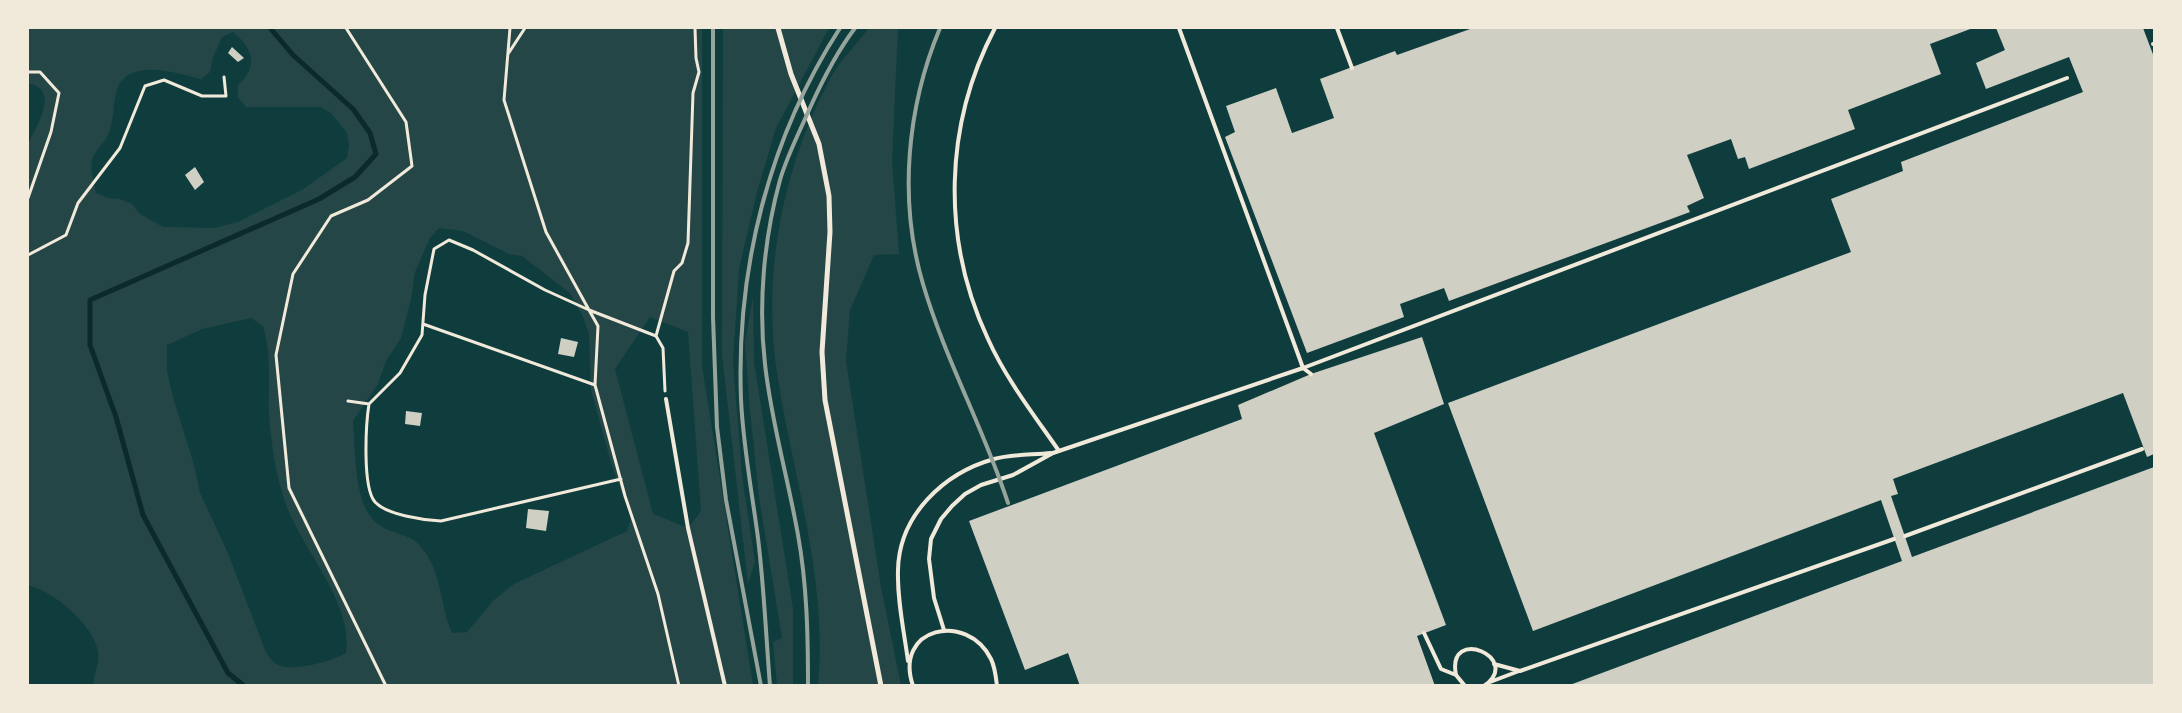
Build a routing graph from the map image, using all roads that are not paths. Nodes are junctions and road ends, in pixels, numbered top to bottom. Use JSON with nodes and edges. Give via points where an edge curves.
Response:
{"nodes":[{"id":1,"x":778,"y":28,"type":"edge"},
{"id":2,"x":995,"y":28,"type":"edge"},
{"id":3,"x":1179,"y":28,"type":"edge"},
{"id":4,"x":1337,"y":28,"type":"edge"},
{"id":5,"x":1352,"y":68,"type":"dead end"},
{"id":6,"x":2067,"y":78,"type":"dead end"},
{"id":7,"x":1303,"y":368,"type":"junction"},
{"id":8,"x":1311,"y":374,"type":"dead end"},
{"id":9,"x":666,"y":399,"type":"road end"},
{"id":10,"x":2142,"y":449,"type":"dead end"},
{"id":11,"x":1059,"y":451,"type":"junction"},
{"id":12,"x":1053,"y":453,"type":"junction"},
{"id":13,"x":1905,"y":536,"type":"dead end"},
{"id":14,"x":1894,"y":539,"type":"dead end"},
{"id":15,"x":944,"y":630,"type":"junction"},
{"id":16,"x":1424,"y":633,"type":"dead end"},
{"id":17,"x":908,"y":661,"type":"junction"},
{"id":18,"x":1494,"y":664,"type":"junction"},
{"id":19,"x":1520,"y":671,"type":"junction"},
{"id":20,"x":1456,"y":675,"type":"junction"},
{"id":21,"x":1486,"y":684,"type":"edge"},
{"id":22,"x":725,"y":686,"type":"edge"},
{"id":23,"x":881,"y":686,"type":"edge"},
{"id":24,"x":913,"y":686,"type":"edge"},
{"id":25,"x":997,"y":686,"type":"edge"},
{"id":26,"x":1466,"y":686,"type":"edge"}],
"edges":[{"from":1,"to":23,"type":"street","via":[[814,128],[829,196],[830,232],[822,352],[825,400]]},
{"from":2,"to":11,"type":"lane","via":[[982,52],[961,116],[954,179],[958,243],[965,277],[988,339],[1005,371]]},
{"from":3,"to":7,"type":"lane"},
{"from":4,"to":5,"type":"lane"},
{"from":6,"to":7,"type":"lane"},
{"from":7,"to":8,"type":"lane"},
{"from":7,"to":11,"type":"lane"},
{"from":9,"to":22,"type":"lane","via":[[688,528]]},
{"from":10,"to":13,"type":"lane"},
{"from":11,"to":12,"type":"lane"},
{"from":12,"to":15,"type":"lane","via":[[1014,475],[981,485],[965,494],[941,520],[931,539],[929,559],[934,598]]},
{"from":12,"to":17,"type":"lane","via":[[1005,457],[975,466],[940,485],[924,502],[903,542],[898,568],[898,595]]},
{"from":14,"to":19,"type":"lane"},
{"from":15,"to":17,"type":"lane","via":[[923,638],[913,648]]},
{"from":15,"to":25,"type":"lane","via":[[963,633],[982,646],[992,660]]},
{"from":16,"to":20,"type":"lane","via":[[1441,669]]},
{"from":17,"to":24,"type":"lane"},
{"from":18,"to":19,"type":"lane"},
{"from":18,"to":20,"type":"lane","via":[[1481,649],[1468,649],[1458,657]]},
{"from":18,"to":21,"type":"lane","via":[[1492,678]]},
{"from":19,"to":21,"type":"lane"},
{"from":20,"to":26,"type":"lane"}]}
